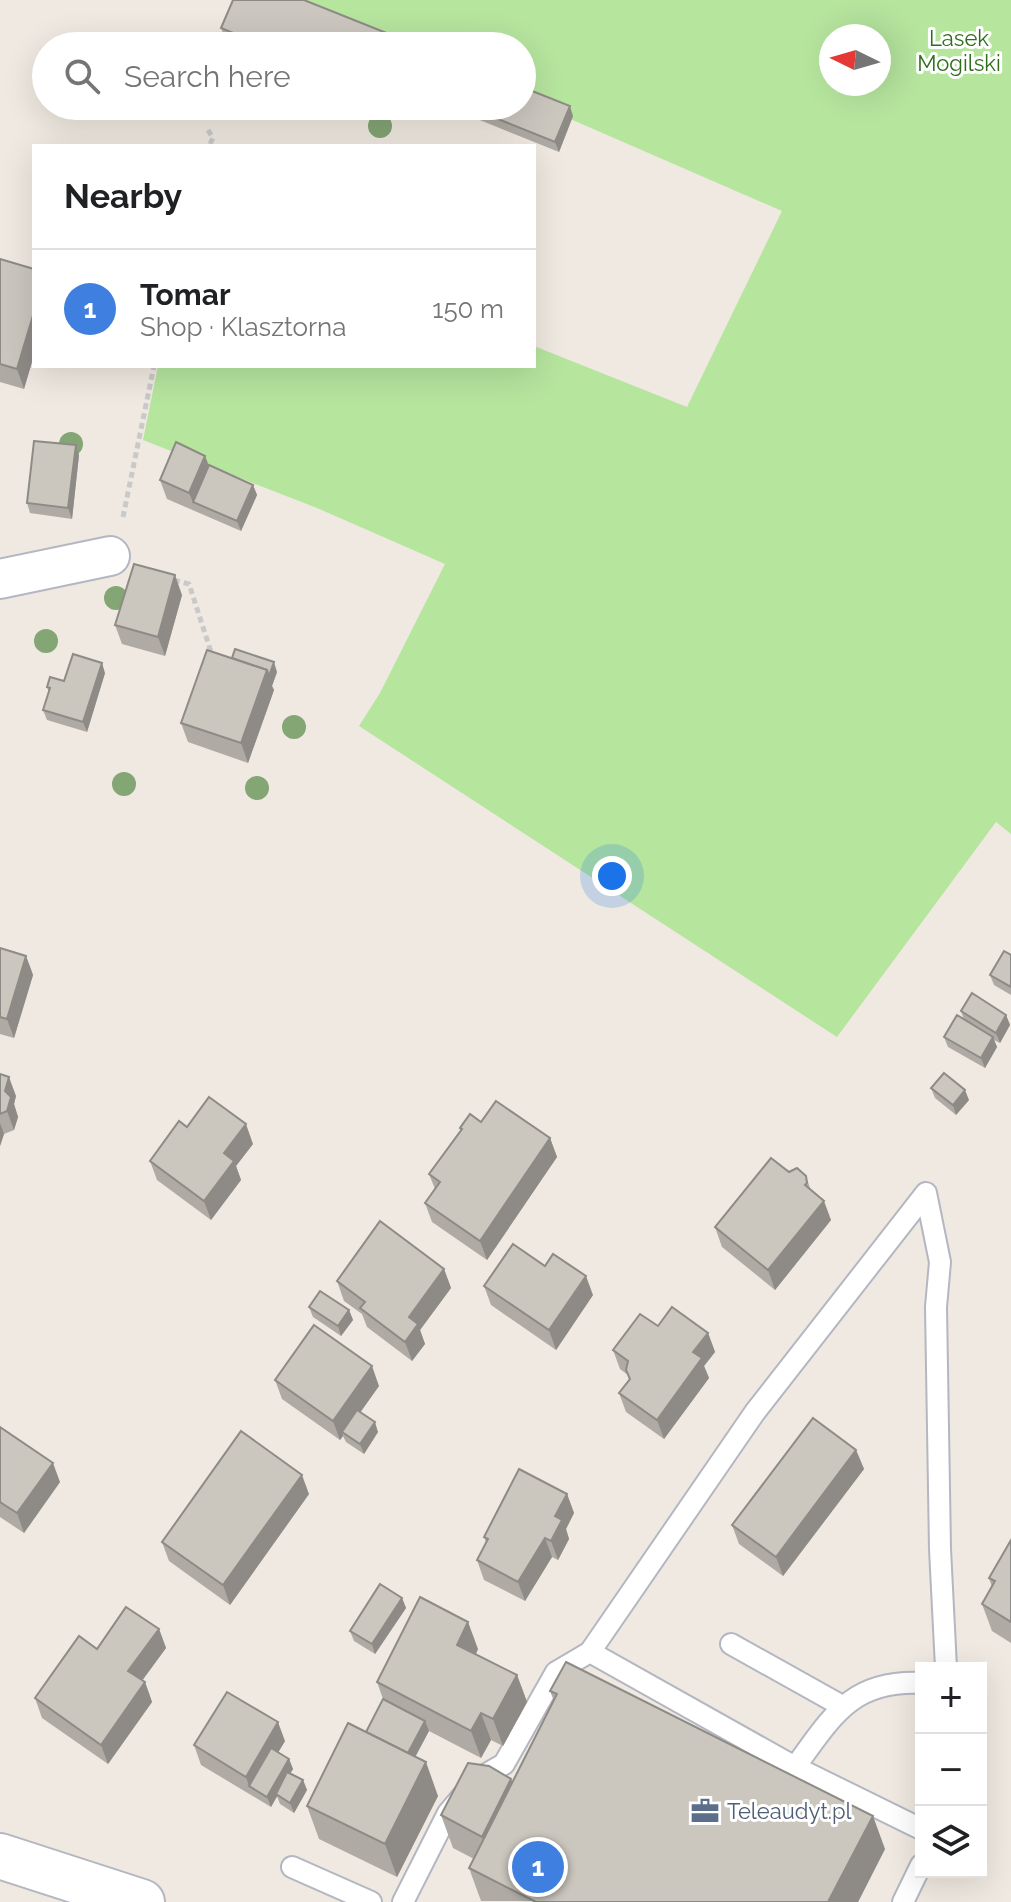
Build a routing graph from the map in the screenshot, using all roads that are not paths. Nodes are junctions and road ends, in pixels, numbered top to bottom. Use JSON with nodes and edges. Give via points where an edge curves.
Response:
{"nodes":[{"id":1,"x":112,"y":541,"type":"road end"},
{"id":2,"x":0,"y":579,"type":"edge"},
{"id":3,"x":731,"y":1644,"type":"dead end"},
{"id":4,"x":590,"y":1652,"type":"junction"},
{"id":5,"x":946,"y":1662,"type":"edge"},
{"id":6,"x":915,"y":1683,"type":"edge"},
{"id":7,"x":842,"y":1706,"type":"junction"},
{"id":8,"x":795,"y":1767,"type":"junction"},
{"id":9,"x":915,"y":1826,"type":"edge"},
{"id":10,"x":0,"y":1856,"type":"edge"},
{"id":11,"x":292,"y":1867,"type":"dead end"},
{"id":12,"x":915,"y":1877,"type":"edge"},
{"id":13,"x":142,"y":1902,"type":"edge"},
{"id":14,"x":371,"y":1902,"type":"edge"},
{"id":15,"x":403,"y":1902,"type":"edge"},
{"id":16,"x":903,"y":1902,"type":"edge"}],
"edges":[{"from":1,"to":2,"type":"street"},
{"from":3,"to":7,"type":"lane"},
{"from":4,"to":5,"type":"lane","via":[[755,1412],[926,1193],[940,1262],[936,1322]]},
{"from":4,"to":8,"type":"lane"},
{"from":4,"to":15,"type":"lane","via":[[556,1672],[504,1764],[476,1780],[448,1813]]},
{"from":6,"to":7,"type":"lane","via":[[874,1687]]},
{"from":7,"to":8,"type":"lane"},
{"from":8,"to":9,"type":"lane"},
{"from":10,"to":13,"type":"street"},
{"from":11,"to":14,"type":"lane"},
{"from":12,"to":16,"type":"lane"}]}
